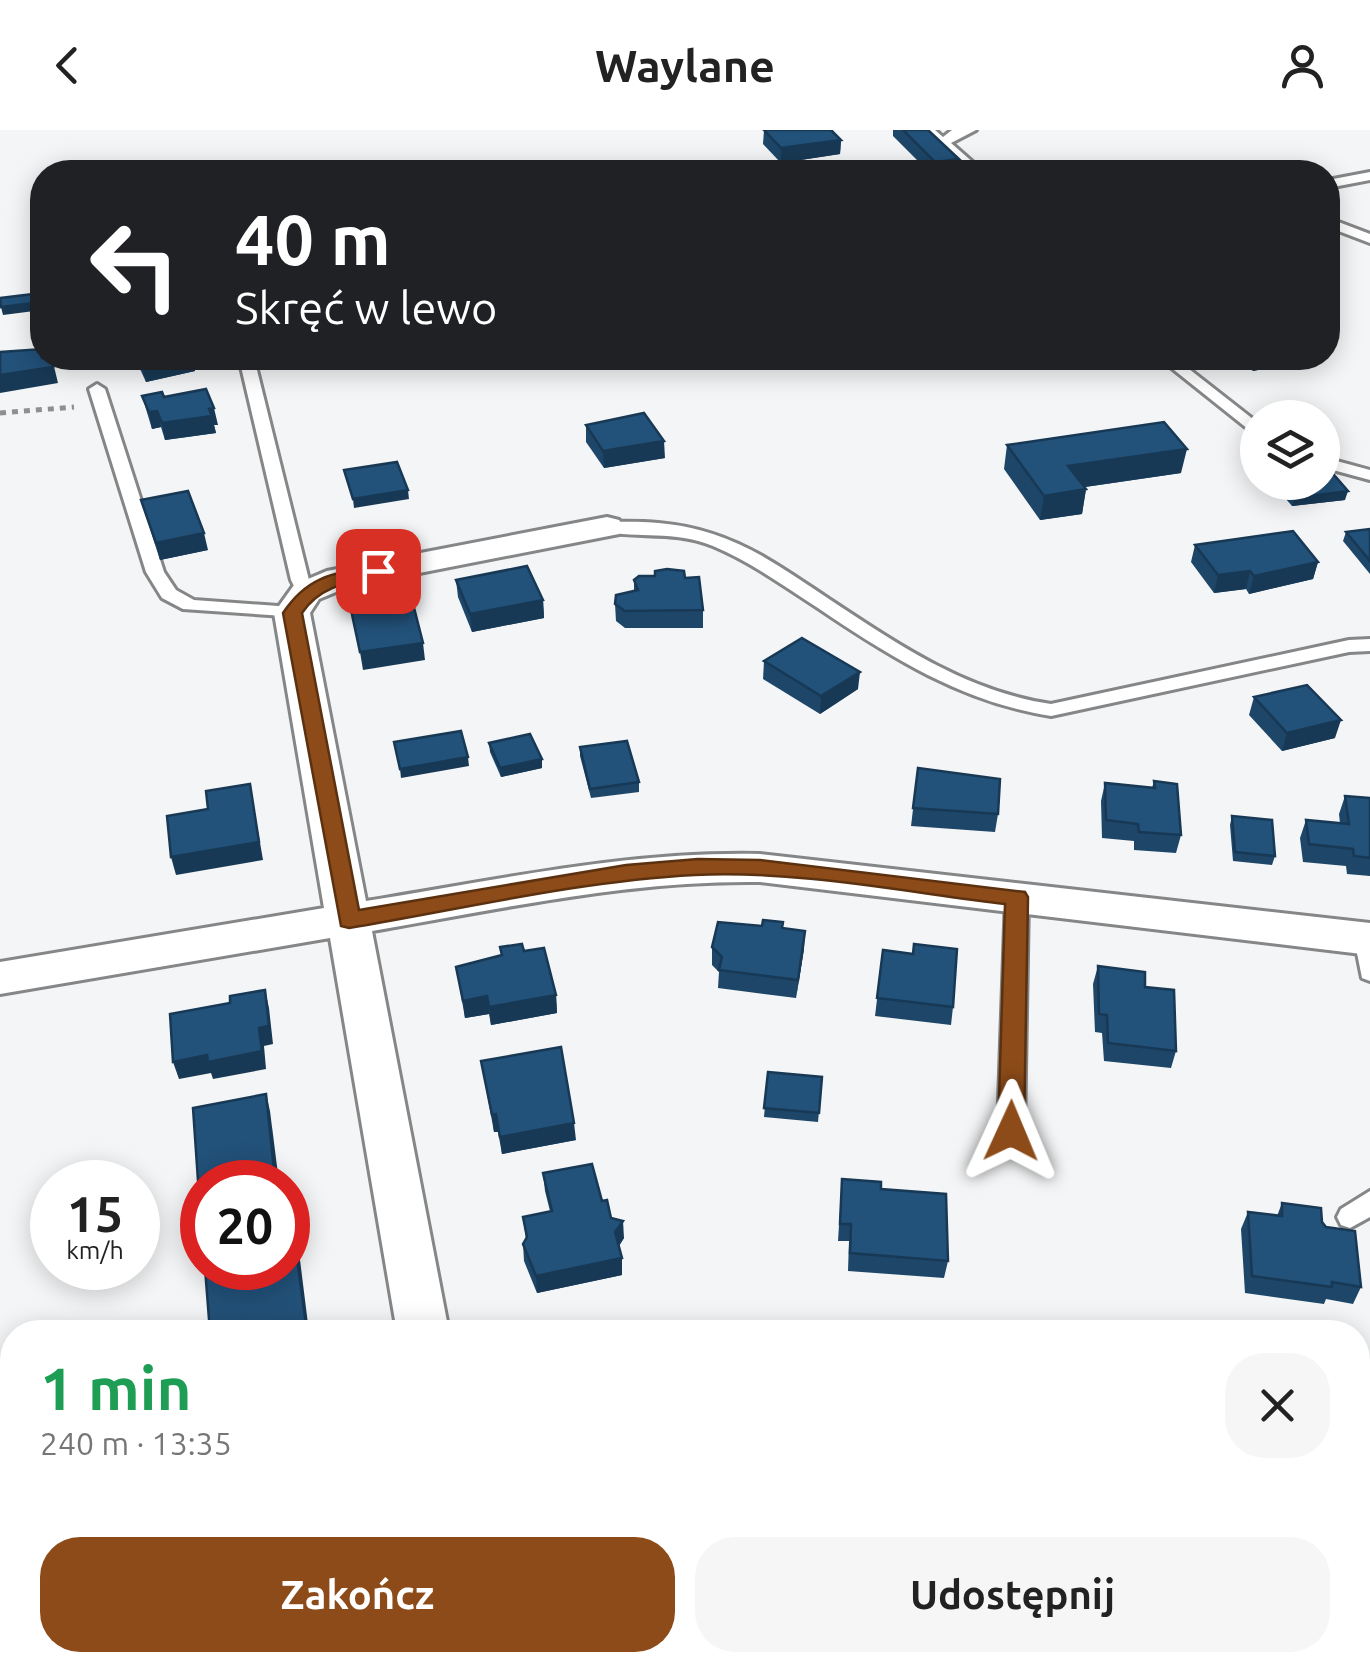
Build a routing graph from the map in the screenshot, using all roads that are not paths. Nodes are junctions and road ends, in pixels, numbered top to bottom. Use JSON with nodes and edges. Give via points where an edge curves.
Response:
{"nodes":[{"id":1,"x":926,"y":130,"type":"edge"},
{"id":2,"x":970,"y":130,"type":"edge"},
{"id":3,"x":943,"y":143,"type":"junction"},
{"id":4,"x":963,"y":160,"type":"edge"},
{"id":5,"x":1370,"y":176,"type":"edge"},
{"id":6,"x":1340,"y":182,"type":"edge"},
{"id":7,"x":1340,"y":227,"type":"edge"},
{"id":8,"x":1370,"y":239,"type":"edge"},
{"id":9,"x":249,"y":370,"type":"edge"},
{"id":10,"x":1181,"y":370,"type":"edge"},
{"id":11,"x":99,"y":397,"type":"road end"},
{"id":12,"x":1240,"y":418,"type":"edge"},
{"id":13,"x":1340,"y":467,"type":"edge"},
{"id":14,"x":1370,"y":475,"type":"edge"},
{"id":15,"x":607,"y":528,"type":"joint"},
{"id":16,"x":299,"y":602,"type":"junction"},
{"id":17,"x":1370,"y":645,"type":"edge"},
{"id":18,"x":1017,"y":897,"type":"junction"},
{"id":19,"x":349,"y":920,"type":"junction"},
{"id":20,"x":1368,"y":950,"type":"edge"},
{"id":21,"x":0,"y":978,"type":"edge"},
{"id":22,"x":1011,"y":1131,"type":"dead end"},
{"id":23,"x":421,"y":1320,"type":"edge"}],
"edges":[{"from":1,"to":3,"type":"lane"},
{"from":2,"to":3,"type":"lane"},
{"from":3,"to":4,"type":"lane"},
{"from":5,"to":6,"type":"lane"},
{"from":7,"to":8,"type":"lane"},
{"from":9,"to":16,"type":"lane","via":[[300,580]]},
{"from":10,"to":12,"type":"lane"},
{"from":11,"to":16,"type":"lane","via":[[155,572],[169,594],[190,605]]},
{"from":13,"to":14,"type":"lane"},
{"from":15,"to":16,"type":"street","via":[[340,578]]},
{"from":15,"to":17,"type":"lane","via":[[649,525],[695,534],[763,564],[930,668],[1017,708],[1051,710]]},
{"from":16,"to":19,"type":"street"},
{"from":18,"to":19,"type":"street","via":[[698,867]]},
{"from":18,"to":20,"type":"street"},
{"from":18,"to":22,"type":"lane"},
{"from":19,"to":21,"type":"street"},
{"from":19,"to":23,"type":"street"}]}
